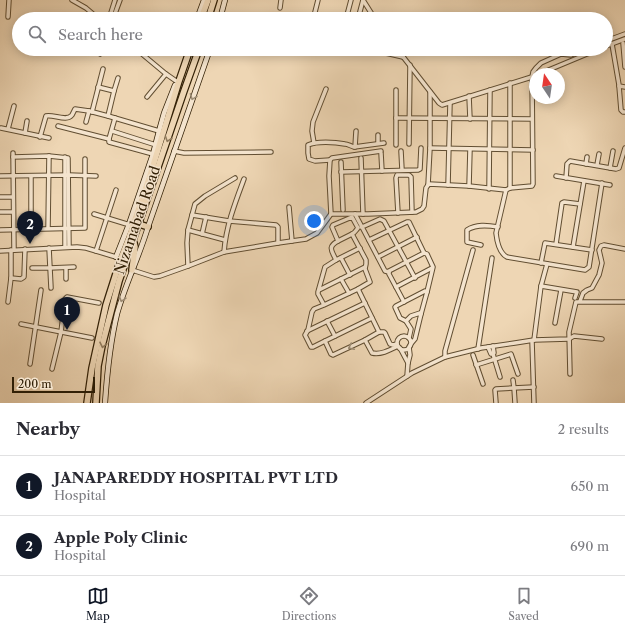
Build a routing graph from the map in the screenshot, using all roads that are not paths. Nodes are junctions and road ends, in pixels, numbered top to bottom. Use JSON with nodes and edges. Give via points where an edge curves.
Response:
{"nodes":[{"id":1,"x":9,"y":0,"type":"edge"},
{"id":2,"x":72,"y":0,"type":"edge"},
{"id":3,"x":116,"y":0,"type":"edge"},
{"id":4,"x":120,"y":0,"type":"edge"},
{"id":5,"x":204,"y":0,"type":"edge"},
{"id":6,"x":208,"y":0,"type":"edge"},
{"id":7,"x":214,"y":0,"type":"edge"},
{"id":8,"x":225,"y":0,"type":"edge"},
{"id":9,"x":282,"y":0,"type":"edge"},
{"id":10,"x":318,"y":0,"type":"edge"},
{"id":11,"x":351,"y":0,"type":"edge"},
{"id":12,"x":363,"y":0,"type":"edge"},
{"id":13,"x":280,"y":8,"type":"dead end"},
{"id":14,"x":91,"y":12,"type":"edge"},
{"id":15,"x":112,"y":12,"type":"edge"},
{"id":16,"x":116,"y":12,"type":"edge"},
{"id":17,"x":200,"y":12,"type":"edge"},
{"id":18,"x":204,"y":12,"type":"edge"},
{"id":19,"x":210,"y":12,"type":"edge"},
{"id":20,"x":222,"y":12,"type":"edge"},
{"id":21,"x":315,"y":12,"type":"edge"},
{"id":22,"x":348,"y":12,"type":"edge"},
{"id":23,"x":360,"y":12,"type":"edge"},
{"id":24,"x":370,"y":12,"type":"edge"},
{"id":25,"x":8,"y":17,"type":"dead end"},
{"id":26,"x":625,"y":34,"type":"edge"},
{"id":27,"x":613,"y":38,"type":"edge"},
{"id":28,"x":624,"y":41,"type":"edge"},
{"id":29,"x":613,"y":44,"type":"edge"},
{"id":30,"x":613,"y":50,"type":"edge"},
{"id":31,"x":144,"y":56,"type":"edge"},
{"id":32,"x":187,"y":56,"type":"edge"},
{"id":33,"x":197,"y":56,"type":"edge"},
{"id":34,"x":208,"y":56,"type":"edge"},
{"id":35,"x":399,"y":56,"type":"edge"},
{"id":36,"x":557,"y":56,"type":"edge"},
{"id":37,"x":581,"y":56,"type":"edge"},
{"id":38,"x":403,"y":57,"type":"joint"},
{"id":39,"x":410,"y":65,"type":"junction"},
{"id":40,"x":625,"y":67,"type":"edge"},
{"id":41,"x":103,"y":68,"type":"dead end"},
{"id":42,"x":536,"y":68,"type":"edge"},
{"id":43,"x":553,"y":68,"type":"edge"},
{"id":44,"x":166,"y":74,"type":"junction"},
{"id":45,"x":118,"y":78,"type":"dead end"},
{"id":46,"x":529,"y":78,"type":"edge"},
{"id":47,"x":178,"y":82,"type":"junction"},
{"id":48,"x":510,"y":84,"type":"junction"},
{"id":49,"x":619,"y":86,"type":"junction"},
{"id":50,"x":625,"y":86,"type":"edge"},
{"id":51,"x":98,"y":87,"type":"junction"},
{"id":52,"x":326,"y":90,"type":"dead end"},
{"id":53,"x":396,"y":90,"type":"dead end"},
{"id":54,"x":490,"y":90,"type":"junction"},
{"id":55,"x":114,"y":91,"type":"junction"},
{"id":56,"x":430,"y":91,"type":"junction"},
{"id":57,"x":469,"y":96,"type":"junction"},
{"id":58,"x":147,"y":97,"type":"dead end"},
{"id":59,"x":450,"y":103,"type":"junction"},
{"id":60,"x":533,"y":104,"type":"edge"},
{"id":61,"x":14,"y":106,"type":"dead end"},
{"id":62,"x":91,"y":111,"type":"junction"},
{"id":63,"x":625,"y":112,"type":"edge"},
{"id":64,"x":108,"y":116,"type":"junction"},
{"id":65,"x":115,"y":118,"type":"junction"},
{"id":66,"x":396,"y":118,"type":"junction"},
{"id":67,"x":409,"y":118,"type":"junction"},
{"id":68,"x":429,"y":118,"type":"junction"},
{"id":69,"x":470,"y":118,"type":"junction"},
{"id":70,"x":450,"y":119,"type":"junction"},
{"id":71,"x":490,"y":119,"type":"junction"},
{"id":72,"x":510,"y":119,"type":"junction"},
{"id":73,"x":532,"y":119,"type":"junction"},
{"id":74,"x":27,"y":121,"type":"dead end"},
{"id":75,"x":86,"y":122,"type":"dead end"},
{"id":76,"x":58,"y":126,"type":"dead end"},
{"id":77,"x":1,"y":128,"type":"dead end"},
{"id":78,"x":8,"y":129,"type":"junction"},
{"id":79,"x":112,"y":131,"type":"junction"},
{"id":80,"x":159,"y":131,"type":"junction"},
{"id":81,"x":356,"y":131,"type":"dead end"},
{"id":82,"x":25,"y":133,"type":"junction"},
{"id":83,"x":378,"y":135,"type":"dead end"},
{"id":84,"x":40,"y":136,"type":"junction"},
{"id":85,"x":49,"y":138,"type":"dead end"},
{"id":86,"x":109,"y":139,"type":"junction"},
{"id":87,"x":314,"y":142,"type":"junction"},
{"id":88,"x":378,"y":143,"type":"junction"},
{"id":89,"x":384,"y":143,"type":"dead end"},
{"id":90,"x":409,"y":144,"type":"dead end"},
{"id":91,"x":156,"y":145,"type":"junction"},
{"id":92,"x":396,"y":145,"type":"dead end"},
{"id":93,"x":350,"y":146,"type":"junction"},
{"id":94,"x":355,"y":147,"type":"junction"},
{"id":95,"x":421,"y":148,"type":"dead end"},
{"id":96,"x":430,"y":148,"type":"junction"},
{"id":97,"x":449,"y":148,"type":"junction"},
{"id":98,"x":489,"y":148,"type":"junction"},
{"id":99,"x":625,"y":148,"type":"edge"},
{"id":100,"x":470,"y":149,"type":"junction"},
{"id":101,"x":510,"y":149,"type":"junction"},
{"id":102,"x":533,"y":150,"type":"junction"},
{"id":103,"x":174,"y":151,"type":"junction"},
{"id":104,"x":401,"y":151,"type":"dead end"},
{"id":105,"x":613,"y":151,"type":"dead end"},
{"id":106,"x":271,"y":152,"type":"dead end"},
{"id":107,"x":153,"y":154,"type":"junction"},
{"id":108,"x":598,"y":154,"type":"dead end"},
{"id":109,"x":48,"y":156,"type":"junction"},
{"id":110,"x":351,"y":156,"type":"junction"},
{"id":111,"x":587,"y":157,"type":"dead end"},
{"id":112,"x":361,"y":158,"type":"dead end"},
{"id":113,"x":580,"y":158,"type":"dead end"},
{"id":114,"x":85,"y":159,"type":"dead end"},
{"id":115,"x":330,"y":160,"type":"junction"},
{"id":116,"x":340,"y":162,"type":"dead end"},
{"id":117,"x":579,"y":163,"type":"junction"},
{"id":118,"x":586,"y":164,"type":"junction"},
{"id":119,"x":597,"y":165,"type":"junction"},
{"id":120,"x":610,"y":168,"type":"junction"},
{"id":121,"x":402,"y":170,"type":"junction"},
{"id":122,"x":382,"y":171,"type":"junction"},
{"id":123,"x":341,"y":172,"type":"junction"},
{"id":124,"x":361,"y":172,"type":"junction"},
{"id":125,"x":67,"y":175,"type":"junction"},
{"id":126,"x":0,"y":176,"type":"edge"},
{"id":127,"x":13,"y":176,"type":"junction"},
{"id":128,"x":30,"y":176,"type":"junction"},
{"id":129,"x":48,"y":176,"type":"junction"},
{"id":130,"x":85,"y":176,"type":"junction"},
{"id":131,"x":96,"y":176,"type":"dead end"},
{"id":132,"x":556,"y":176,"type":"dead end"},
{"id":133,"x":235,"y":178,"type":"dead end"},
{"id":134,"x":566,"y":178,"type":"junction"},
{"id":135,"x":244,"y":179,"type":"dead end"},
{"id":136,"x":584,"y":181,"type":"junction"},
{"id":137,"x":602,"y":183,"type":"junction"},
{"id":138,"x":428,"y":184,"type":"junction"},
{"id":139,"x":448,"y":185,"type":"junction"},
{"id":140,"x":610,"y":185,"type":"dead end"},
{"id":141,"x":469,"y":186,"type":"junction"},
{"id":142,"x":489,"y":189,"type":"junction"},
{"id":143,"x":508,"y":189,"type":"junction"},
{"id":144,"x":116,"y":190,"type":"dead end"},
{"id":145,"x":0,"y":197,"type":"edge"},
{"id":146,"x":13,"y":197,"type":"junction"},
{"id":147,"x":580,"y":204,"type":"junction"},
{"id":148,"x":288,"y":207,"type":"dead end"},
{"id":149,"x":343,"y":210,"type":"dead end"},
{"id":150,"x":0,"y":212,"type":"edge"},
{"id":151,"x":14,"y":212,"type":"junction"},
{"id":152,"x":412,"y":212,"type":"junction"},
{"id":153,"x":398,"y":213,"type":"junction"},
{"id":154,"x":94,"y":214,"type":"dead end"},
{"id":155,"x":192,"y":214,"type":"junction"},
{"id":156,"x":331,"y":214,"type":"junction"},
{"id":157,"x":355,"y":214,"type":"junction"},
{"id":158,"x":363,"y":214,"type":"junction"},
{"id":159,"x":206,"y":217,"type":"junction"},
{"id":160,"x":107,"y":218,"type":"junction"},
{"id":161,"x":229,"y":221,"type":"junction"},
{"id":162,"x":134,"y":225,"type":"junction"},
{"id":163,"x":148,"y":227,"type":"junction"},
{"id":164,"x":498,"y":227,"type":"junction"},
{"id":165,"x":48,"y":228,"type":"junction"},
{"id":166,"x":67,"y":228,"type":"junction"},
{"id":167,"x":360,"y":228,"type":"junction"},
{"id":168,"x":14,"y":229,"type":"junction"},
{"id":169,"x":31,"y":229,"type":"junction"},
{"id":170,"x":0,"y":230,"type":"edge"},
{"id":171,"x":188,"y":230,"type":"junction"},
{"id":172,"x":389,"y":230,"type":"junction"},
{"id":173,"x":202,"y":234,"type":"junction"},
{"id":174,"x":352,"y":234,"type":"junction"},
{"id":175,"x":417,"y":238,"type":"junction"},
{"id":176,"x":133,"y":240,"type":"junction"},
{"id":177,"x":225,"y":240,"type":"junction"},
{"id":178,"x":370,"y":240,"type":"junction"},
{"id":179,"x":292,"y":241,"type":"junction"},
{"id":180,"x":338,"y":241,"type":"junction"},
{"id":181,"x":278,"y":243,"type":"junction"},
{"id":182,"x":556,"y":244,"type":"junction"},
{"id":183,"x":480,"y":245,"type":"dead end"},
{"id":184,"x":67,"y":247,"type":"junction"},
{"id":185,"x":398,"y":247,"type":"junction"},
{"id":186,"x":573,"y":247,"type":"junction"},
{"id":187,"x":49,"y":248,"type":"junction"},
{"id":188,"x":360,"y":248,"type":"junction"},
{"id":189,"x":25,"y":249,"type":"junction"},
{"id":190,"x":625,"y":249,"type":"edge"},
{"id":191,"x":12,"y":250,"type":"junction"},
{"id":192,"x":473,"y":250,"type":"dead end"},
{"id":193,"x":592,"y":250,"type":"junction"},
{"id":194,"x":0,"y":251,"type":"edge"},
{"id":195,"x":96,"y":251,"type":"junction"},
{"id":196,"x":224,"y":252,"type":"junction"},
{"id":197,"x":424,"y":253,"type":"junction"},
{"id":198,"x":378,"y":257,"type":"junction"},
{"id":199,"x":341,"y":258,"type":"junction"},
{"id":200,"x":492,"y":258,"type":"dead end"},
{"id":201,"x":118,"y":259,"type":"junction"},
{"id":202,"x":336,"y":260,"type":"junction"},
{"id":203,"x":406,"y":262,"type":"junction"},
{"id":204,"x":541,"y":263,"type":"junction"},
{"id":205,"x":548,"y":264,"type":"junction"},
{"id":206,"x":188,"y":266,"type":"junction"},
{"id":207,"x":74,"y":267,"type":"dead end"},
{"id":208,"x":365,"y":267,"type":"junction"},
{"id":209,"x":32,"y":268,"type":"dead end"},
{"id":210,"x":50,"y":268,"type":"junction"},
{"id":211,"x":66,"y":268,"type":"junction"},
{"id":212,"x":432,"y":268,"type":"junction"},
{"id":213,"x":112,"y":270,"type":"dead end"},
{"id":214,"x":132,"y":270,"type":"junction"},
{"id":215,"x":389,"y":272,"type":"junction"},
{"id":216,"x":350,"y":274,"type":"junction"},
{"id":217,"x":11,"y":278,"type":"junction"},
{"id":218,"x":414,"y":278,"type":"junction"},
{"id":219,"x":66,"y":279,"type":"dead end"},
{"id":220,"x":341,"y":279,"type":"junction"},
{"id":221,"x":541,"y":286,"type":"junction"},
{"id":222,"x":396,"y":287,"type":"junction"},
{"id":223,"x":51,"y":288,"type":"dead end"},
{"id":224,"x":358,"y":289,"type":"junction"},
{"id":225,"x":41,"y":290,"type":"dead end"},
{"id":226,"x":318,"y":290,"type":"junction"},
{"id":227,"x":561,"y":290,"type":"junction"},
{"id":228,"x":427,"y":292,"type":"junction"},
{"id":229,"x":348,"y":294,"type":"junction"},
{"id":230,"x":575,"y":298,"type":"dead end"},
{"id":231,"x":580,"y":301,"type":"junction"},
{"id":232,"x":8,"y":302,"type":"dead end"},
{"id":233,"x":404,"y":302,"type":"junction"},
{"id":234,"x":625,"y":302,"type":"edge"},
{"id":235,"x":99,"y":303,"type":"dead end"},
{"id":236,"x":365,"y":303,"type":"junction"},
{"id":237,"x":324,"y":305,"type":"junction"},
{"id":238,"x":421,"y":314,"type":"junction"},
{"id":239,"x":372,"y":318,"type":"junction"},
{"id":240,"x":327,"y":321,"type":"junction"},
{"id":241,"x":406,"y":321,"type":"junction"},
{"id":242,"x":556,"y":323,"type":"dead end"},
{"id":243,"x":21,"y":324,"type":"dead end"},
{"id":244,"x":35,"y":327,"type":"junction"},
{"id":245,"x":307,"y":331,"type":"junction"},
{"id":246,"x":61,"y":332,"type":"junction"},
{"id":247,"x":379,"y":332,"type":"junction"},
{"id":248,"x":335,"y":336,"type":"junction"},
{"id":249,"x":92,"y":338,"type":"dead end"},
{"id":250,"x":409,"y":338,"type":"junction"},
{"id":251,"x":569,"y":339,"type":"junction"},
{"id":252,"x":602,"y":339,"type":"dead end"},
{"id":253,"x":365,"y":340,"type":"junction"},
{"id":254,"x":533,"y":340,"type":"junction"},
{"id":255,"x":325,"y":342,"type":"junction"},
{"id":256,"x":398,"y":346,"type":"junction"},
{"id":257,"x":410,"y":346,"type":"junction"},
{"id":258,"x":494,"y":346,"type":"junction"},
{"id":259,"x":488,"y":347,"type":"junction"},
{"id":260,"x":478,"y":348,"type":"junction"},
{"id":261,"x":492,"y":354,"type":"junction"},
{"id":262,"x":473,"y":355,"type":"dead end"},
{"id":263,"x":445,"y":357,"type":"junction"},
{"id":264,"x":494,"y":359,"type":"junction"},
{"id":265,"x":408,"y":363,"type":"junction"},
{"id":266,"x":30,"y":364,"type":"dead end"},
{"id":267,"x":476,"y":365,"type":"junction"},
{"id":268,"x":52,"y":369,"type":"dead end"},
{"id":269,"x":518,"y":374,"type":"dead end"},
{"id":270,"x":570,"y":374,"type":"dead end"},
{"id":271,"x":407,"y":376,"type":"junction"},
{"id":272,"x":500,"y":377,"type":"dead end"},
{"id":273,"x":513,"y":380,"type":"dead end"},
{"id":274,"x":483,"y":384,"type":"dead end"},
{"id":275,"x":534,"y":387,"type":"junction"},
{"id":276,"x":514,"y":388,"type":"junction"},
{"id":277,"x":87,"y":403,"type":"edge"},
{"id":278,"x":96,"y":403,"type":"edge"},
{"id":279,"x":105,"y":403,"type":"edge"},
{"id":280,"x":366,"y":403,"type":"edge"},
{"id":281,"x":496,"y":403,"type":"edge"},
{"id":282,"x":515,"y":403,"type":"edge"},
{"id":283,"x":534,"y":403,"type":"edge"}],
"edges":[{"from":1,"to":25,"type":"street"},
{"from":2,"to":14,"type":"street"},
{"from":3,"to":15,"type":"street"},
{"from":4,"to":16,"type":"street"},
{"from":5,"to":17,"type":"main road"},
{"from":6,"to":18,"type":"highway"},
{"from":7,"to":19,"type":"highway"},
{"from":8,"to":20,"type":"main road"},
{"from":9,"to":13,"type":"street"},
{"from":10,"to":21,"type":"street"},
{"from":11,"to":22,"type":"street"},
{"from":12,"to":23,"type":"street"},
{"from":12,"to":24,"type":"street"},
{"from":26,"to":27,"type":"street"},
{"from":28,"to":29,"type":"street"},
{"from":28,"to":40,"type":"street"},
{"from":30,"to":49,"type":"street"},
{"from":31,"to":44,"type":"street"},
{"from":32,"to":47,"type":"highway","name":"Nizamabad Road"},
{"from":33,"to":162,"type":"highway","name":"Nizamabad Road","one_way":true},
{"from":34,"to":103,"type":"main road","name":"Nizamabad Road","one_way":true},
{"from":35,"to":38,"type":"street"},
{"from":36,"to":42,"type":"street"},
{"from":37,"to":43,"type":"street"},
{"from":38,"to":39,"type":"street"},
{"from":39,"to":56,"type":"street"},
{"from":39,"to":67,"type":"street"},
{"from":41,"to":51,"type":"street"},
{"from":44,"to":47,"type":"street"},
{"from":44,"to":58,"type":"street"},
{"from":45,"to":55,"type":"street"},
{"from":46,"to":48,"type":"street"},
{"from":47,"to":80,"type":"main road","name":"Nizamabad Road"},
{"from":47,"to":162,"type":"highway","name":"Nizamabad Road"},
{"from":48,"to":54,"type":"street"},
{"from":48,"to":72,"type":"street"},
{"from":49,"to":50,"type":"street"},
{"from":49,"to":63,"type":"street","via":[[620,110]]},
{"from":51,"to":55,"type":"street"},
{"from":51,"to":62,"type":"street"},
{"from":52,"to":87,"type":"street","via":[[313,122]]},
{"from":53,"to":66,"type":"street"},
{"from":54,"to":57,"type":"street"},
{"from":54,"to":71,"type":"street"},
{"from":55,"to":64,"type":"street"},
{"from":56,"to":59,"type":"street","via":[[440,104]]},
{"from":56,"to":68,"type":"street"},
{"from":57,"to":59,"type":"street"},
{"from":57,"to":69,"type":"street"},
{"from":59,"to":70,"type":"street"},
{"from":60,"to":73,"type":"street"},
{"from":61,"to":78,"type":"street"},
{"from":62,"to":64,"type":"street"},
{"from":62,"to":75,"type":"street"},
{"from":62,"to":84,"type":"street","via":[[75,109],[69,118],[48,115]]},
{"from":64,"to":65,"type":"street"},
{"from":65,"to":79,"type":"street"},
{"from":65,"to":80,"type":"street"},
{"from":66,"to":67,"type":"street"},
{"from":66,"to":92,"type":"street"},
{"from":67,"to":68,"type":"street"},
{"from":67,"to":90,"type":"street"},
{"from":68,"to":70,"type":"street"},
{"from":68,"to":96,"type":"street"},
{"from":69,"to":70,"type":"street"},
{"from":69,"to":71,"type":"street"},
{"from":70,"to":97,"type":"street"},
{"from":71,"to":72,"type":"street"},
{"from":71,"to":98,"type":"street"},
{"from":72,"to":73,"type":"street"},
{"from":72,"to":101,"type":"street"},
{"from":73,"to":102,"type":"street"},
{"from":74,"to":82,"type":"street"},
{"from":76,"to":86,"type":"street"},
{"from":77,"to":78,"type":"street"},
{"from":78,"to":82,"type":"street"},
{"from":79,"to":86,"type":"street"},
{"from":79,"to":91,"type":"street"},
{"from":80,"to":91,"type":"main road","name":"Nizamabad Road"},
{"from":81,"to":94,"type":"street"},
{"from":82,"to":84,"type":"street"},
{"from":83,"to":88,"type":"street"},
{"from":84,"to":85,"type":"street"},
{"from":86,"to":107,"type":"street","via":[[110,143]]},
{"from":87,"to":93,"type":"street"},
{"from":87,"to":115,"type":"street","via":[[308,145],[309,160]]},
{"from":88,"to":89,"type":"street"},
{"from":88,"to":94,"type":"street"},
{"from":91,"to":107,"type":"main road","name":"Nizamabad Road"},
{"from":93,"to":94,"type":"street"},
{"from":93,"to":110,"type":"street"},
{"from":95,"to":121,"type":"street","via":[[419,170]]},
{"from":96,"to":97,"type":"street"},
{"from":96,"to":138,"type":"street"},
{"from":97,"to":100,"type":"street"},
{"from":97,"to":139,"type":"street"},
{"from":98,"to":100,"type":"street"},
{"from":98,"to":101,"type":"street"},
{"from":98,"to":142,"type":"street"},
{"from":99,"to":120,"type":"street","via":[[619,168]]},
{"from":100,"to":141,"type":"street"},
{"from":101,"to":102,"type":"street"},
{"from":101,"to":143,"type":"street"},
{"from":102,"to":143,"type":"street","via":[[533,186]]},
{"from":103,"to":106,"type":"street"},
{"from":103,"to":163,"type":"main road","name":"Nizamabad Road"},
{"from":104,"to":121,"type":"street"},
{"from":105,"to":120,"type":"street"},
{"from":107,"to":162,"type":"main road","name":"Nizamabad Road"},
{"from":108,"to":119,"type":"street"},
{"from":109,"to":125,"type":"street","via":[[65,157]]},
{"from":109,"to":127,"type":"street","via":[[13,155]]},
{"from":109,"to":129,"type":"street"},
{"from":110,"to":115,"type":"street"},
{"from":110,"to":122,"type":"street","via":[[381,152]]},
{"from":111,"to":118,"type":"street"},
{"from":112,"to":124,"type":"street"},
{"from":113,"to":117,"type":"street"},
{"from":114,"to":130,"type":"street"},
{"from":115,"to":156,"type":"street"},
{"from":116,"to":123,"type":"street"},
{"from":117,"to":118,"type":"street"},
{"from":117,"to":134,"type":"street","via":[[568,163]]},
{"from":118,"to":119,"type":"street"},
{"from":119,"to":120,"type":"street"},
{"from":121,"to":122,"type":"street"},
{"from":122,"to":124,"type":"street"},
{"from":123,"to":124,"type":"street"},
{"from":123,"to":149,"type":"street"},
{"from":124,"to":158,"type":"street"},
{"from":125,"to":129,"type":"street"},
{"from":125,"to":130,"type":"street"},
{"from":125,"to":166,"type":"street"},
{"from":126,"to":127,"type":"street"},
{"from":127,"to":128,"type":"street"},
{"from":127,"to":146,"type":"street"},
{"from":128,"to":129,"type":"street"},
{"from":128,"to":169,"type":"street"},
{"from":129,"to":165,"type":"street"},
{"from":130,"to":131,"type":"street"},
{"from":130,"to":166,"type":"street","via":[[85,228]]},
{"from":132,"to":134,"type":"street"},
{"from":133,"to":155,"type":"street","via":[[205,196],[196,204]]},
{"from":134,"to":136,"type":"street"},
{"from":135,"to":161,"type":"street"},
{"from":136,"to":137,"type":"street"},
{"from":136,"to":147,"type":"street"},
{"from":137,"to":140,"type":"street"},
{"from":137,"to":193,"type":"street"},
{"from":138,"to":139,"type":"street"},
{"from":138,"to":152,"type":"street","via":[[424,206]]},
{"from":139,"to":141,"type":"street"},
{"from":141,"to":142,"type":"street"},
{"from":142,"to":143,"type":"street"},
{"from":143,"to":164,"type":"street"},
{"from":144,"to":160,"type":"street"},
{"from":145,"to":146,"type":"street"},
{"from":146,"to":151,"type":"street"},
{"from":147,"to":182,"type":"street","via":[[561,204]]},
{"from":147,"to":186,"type":"street"},
{"from":148,"to":179,"type":"street"},
{"from":150,"to":151,"type":"street"},
{"from":151,"to":168,"type":"street"},
{"from":152,"to":153,"type":"street"},
{"from":152,"to":153,"type":"street","via":[[411,177],[397,175]]},
{"from":153,"to":158,"type":"street"},
{"from":154,"to":160,"type":"street"},
{"from":155,"to":159,"type":"street"},
{"from":155,"to":171,"type":"street"},
{"from":156,"to":157,"type":"street"},
{"from":156,"to":179,"type":"street","via":[[314,236]]},
{"from":157,"to":158,"type":"street"},
{"from":157,"to":167,"type":"street"},
{"from":159,"to":161,"type":"street"},
{"from":159,"to":173,"type":"street"},
{"from":160,"to":162,"type":"street"},
{"from":160,"to":195,"type":"street"},
{"from":161,"to":177,"type":"street"},
{"from":161,"to":181,"type":"street","via":[[276,225]]},
{"from":162,"to":163,"type":"highway"},
{"from":162,"to":176,"type":"highway","name":"Nizamabad Road"},
{"from":162,"to":201,"type":"highway","name":"Nizamabad Road"},
{"from":163,"to":214,"type":"main road","name":"Nizamabad Road"},
{"from":164,"to":183,"type":"street","via":[[482,225],[469,228],[467,241]]},
{"from":164,"to":204,"type":"street","via":[[497,240],[503,255]]},
{"from":165,"to":166,"type":"street"},
{"from":165,"to":169,"type":"street"},
{"from":166,"to":184,"type":"street"},
{"from":167,"to":172,"type":"street","via":[[380,219],[384,220]]},
{"from":167,"to":174,"type":"street"},
{"from":167,"to":178,"type":"street"},
{"from":167,"to":180,"type":"street","via":[[352,217],[332,225]]},
{"from":168,"to":169,"type":"street"},
{"from":168,"to":170,"type":"street"},
{"from":168,"to":191,"type":"street"},
{"from":171,"to":173,"type":"street"},
{"from":171,"to":206,"type":"street"},
{"from":172,"to":175,"type":"street","via":[[409,222]]},
{"from":172,"to":178,"type":"street"},
{"from":172,"to":185,"type":"street"},
{"from":173,"to":177,"type":"street"},
{"from":174,"to":180,"type":"street"},
{"from":174,"to":188,"type":"street"},
{"from":175,"to":185,"type":"street"},
{"from":175,"to":197,"type":"street"},
{"from":176,"to":214,"type":"highway"},
{"from":176,"to":278,"type":"highway","name":"Nizamabad Road","one_way":true,"via":[[119,281],[98,366]]},
{"from":177,"to":196,"type":"street"},
{"from":178,"to":198,"type":"street"},
{"from":179,"to":181,"type":"street"},
{"from":180,"to":202,"type":"street","via":[[331,246]]},
{"from":181,"to":196,"type":"street"},
{"from":182,"to":186,"type":"street"},
{"from":182,"to":204,"type":"street","via":[[545,243]]},
{"from":184,"to":187,"type":"street"},
{"from":184,"to":195,"type":"street","via":[[82,247]]},
{"from":185,"to":198,"type":"street"},
{"from":185,"to":203,"type":"street"},
{"from":186,"to":193,"type":"street"},
{"from":187,"to":189,"type":"street"},
{"from":187,"to":210,"type":"street"},
{"from":188,"to":199,"type":"street"},
{"from":188,"to":208,"type":"street","via":[[366,260]]},
{"from":189,"to":191,"type":"street"},
{"from":189,"to":217,"type":"street","via":[[24,277]]},
{"from":190,"to":231,"type":"street","via":[[601,246],[599,250],[602,263],[599,275],[592,288],[583,294]]},
{"from":191,"to":194,"type":"street"},
{"from":191,"to":217,"type":"street"},
{"from":192,"to":263,"type":"street"},
{"from":193,"to":205,"type":"street","via":[[589,267],[584,270]]},
{"from":195,"to":201,"type":"street"},
{"from":196,"to":206,"type":"street"},
{"from":197,"to":203,"type":"street"},
{"from":197,"to":212,"type":"street","via":[[427,254]]},
{"from":198,"to":215,"type":"street","via":[[385,271]]},
{"from":199,"to":202,"type":"street"},
{"from":199,"to":216,"type":"street"},
{"from":200,"to":260,"type":"street"},
{"from":201,"to":213,"type":"highway"},
{"from":201,"to":277,"type":"highway","name":"Nizamabad Road","via":[[98,337]]},
{"from":202,"to":226,"type":"street","via":[[325,267]]},
{"from":203,"to":215,"type":"street"},
{"from":203,"to":218,"type":"street"},
{"from":204,"to":205,"type":"street"},
{"from":205,"to":221,"type":"street"},
{"from":206,"to":214,"type":"street","via":[[160,276]]},
{"from":207,"to":211,"type":"street"},
{"from":208,"to":216,"type":"street"},
{"from":208,"to":224,"type":"street","via":[[370,282]]},
{"from":209,"to":210,"type":"street"},
{"from":210,"to":211,"type":"street"},
{"from":210,"to":223,"type":"street"},
{"from":211,"to":219,"type":"street"},
{"from":212,"to":218,"type":"street"},
{"from":212,"to":228,"type":"street"},
{"from":214,"to":279,"type":"main road","name":"Nizamabad Road","one_way":true,"via":[[117,315]]},
{"from":215,"to":222,"type":"street"},
{"from":216,"to":220,"type":"street"},
{"from":217,"to":232,"type":"street"},
{"from":218,"to":222,"type":"street"},
{"from":220,"to":226,"type":"street"},
{"from":220,"to":229,"type":"street"},
{"from":221,"to":227,"type":"street"},
{"from":221,"to":254,"type":"street"},
{"from":222,"to":233,"type":"street"},
{"from":224,"to":229,"type":"street"},
{"from":224,"to":236,"type":"street"},
{"from":225,"to":244,"type":"street"},
{"from":226,"to":237,"type":"street"},
{"from":227,"to":230,"type":"street","via":[[576,292]]},
{"from":227,"to":242,"type":"street"},
{"from":228,"to":233,"type":"street","via":[[424,291]]},
{"from":228,"to":238,"type":"street"},
{"from":229,"to":237,"type":"street"},
{"from":231,"to":234,"type":"street"},
{"from":231,"to":251,"type":"street","via":[[576,303]]},
{"from":233,"to":241,"type":"street","via":[[395,309],[400,318]]},
{"from":235,"to":246,"type":"street","via":[[67,297]]},
{"from":236,"to":239,"type":"street"},
{"from":236,"to":240,"type":"street"},
{"from":237,"to":245,"type":"street","via":[[313,310]]},
{"from":238,"to":241,"type":"street","via":[[419,312]]},
{"from":238,"to":257,"type":"street","via":[[415,339]]},
{"from":239,"to":247,"type":"street"},
{"from":239,"to":248,"type":"street"},
{"from":240,"to":245,"type":"street"},
{"from":240,"to":248,"type":"street"},
{"from":241,"to":250,"type":"street","via":[[411,329]]},
{"from":243,"to":244,"type":"street"},
{"from":244,"to":246,"type":"street"},
{"from":244,"to":266,"type":"street"},
{"from":245,"to":255,"type":"street","via":[[305,335],[311,347]]},
{"from":246,"to":249,"type":"street"},
{"from":246,"to":268,"type":"street"},
{"from":247,"to":253,"type":"street"},
{"from":247,"to":256,"type":"street","via":[[385,333],[390,344]]},
{"from":248,"to":255,"type":"street"},
{"from":250,"to":256,"type":"street","via":[[401,336],[398,339]]},
{"from":250,"to":257,"type":"street"},
{"from":251,"to":252,"type":"street","via":[[574,336]]},
{"from":251,"to":254,"type":"street"},
{"from":251,"to":270,"type":"street"},
{"from":253,"to":255,"type":"street","one_way":true,"via":[[333,355]]},
{"from":253,"to":256,"type":"street","via":[[374,354]]},
{"from":254,"to":258,"type":"street"},
{"from":254,"to":275,"type":"street"},
{"from":256,"to":257,"type":"street","via":[[403,349]]},
{"from":256,"to":265,"type":"street"},
{"from":257,"to":265,"type":"street"},
{"from":258,"to":259,"type":"street"},
{"from":258,"to":261,"type":"street"},
{"from":259,"to":260,"type":"street"},
{"from":259,"to":261,"type":"street"},
{"from":260,"to":263,"type":"street"},
{"from":261,"to":264,"type":"street"},
{"from":262,"to":267,"type":"street"},
{"from":263,"to":271,"type":"street"},
{"from":264,"to":267,"type":"street"},
{"from":264,"to":269,"type":"street","via":[[510,354]]},
{"from":264,"to":272,"type":"street"},
{"from":265,"to":271,"type":"street"},
{"from":267,"to":274,"type":"street"},
{"from":271,"to":280,"type":"street"},
{"from":273,"to":276,"type":"street"},
{"from":275,"to":276,"type":"street"},
{"from":275,"to":283,"type":"street"},
{"from":276,"to":281,"type":"street","via":[[496,388]]},
{"from":276,"to":282,"type":"street"}]}
